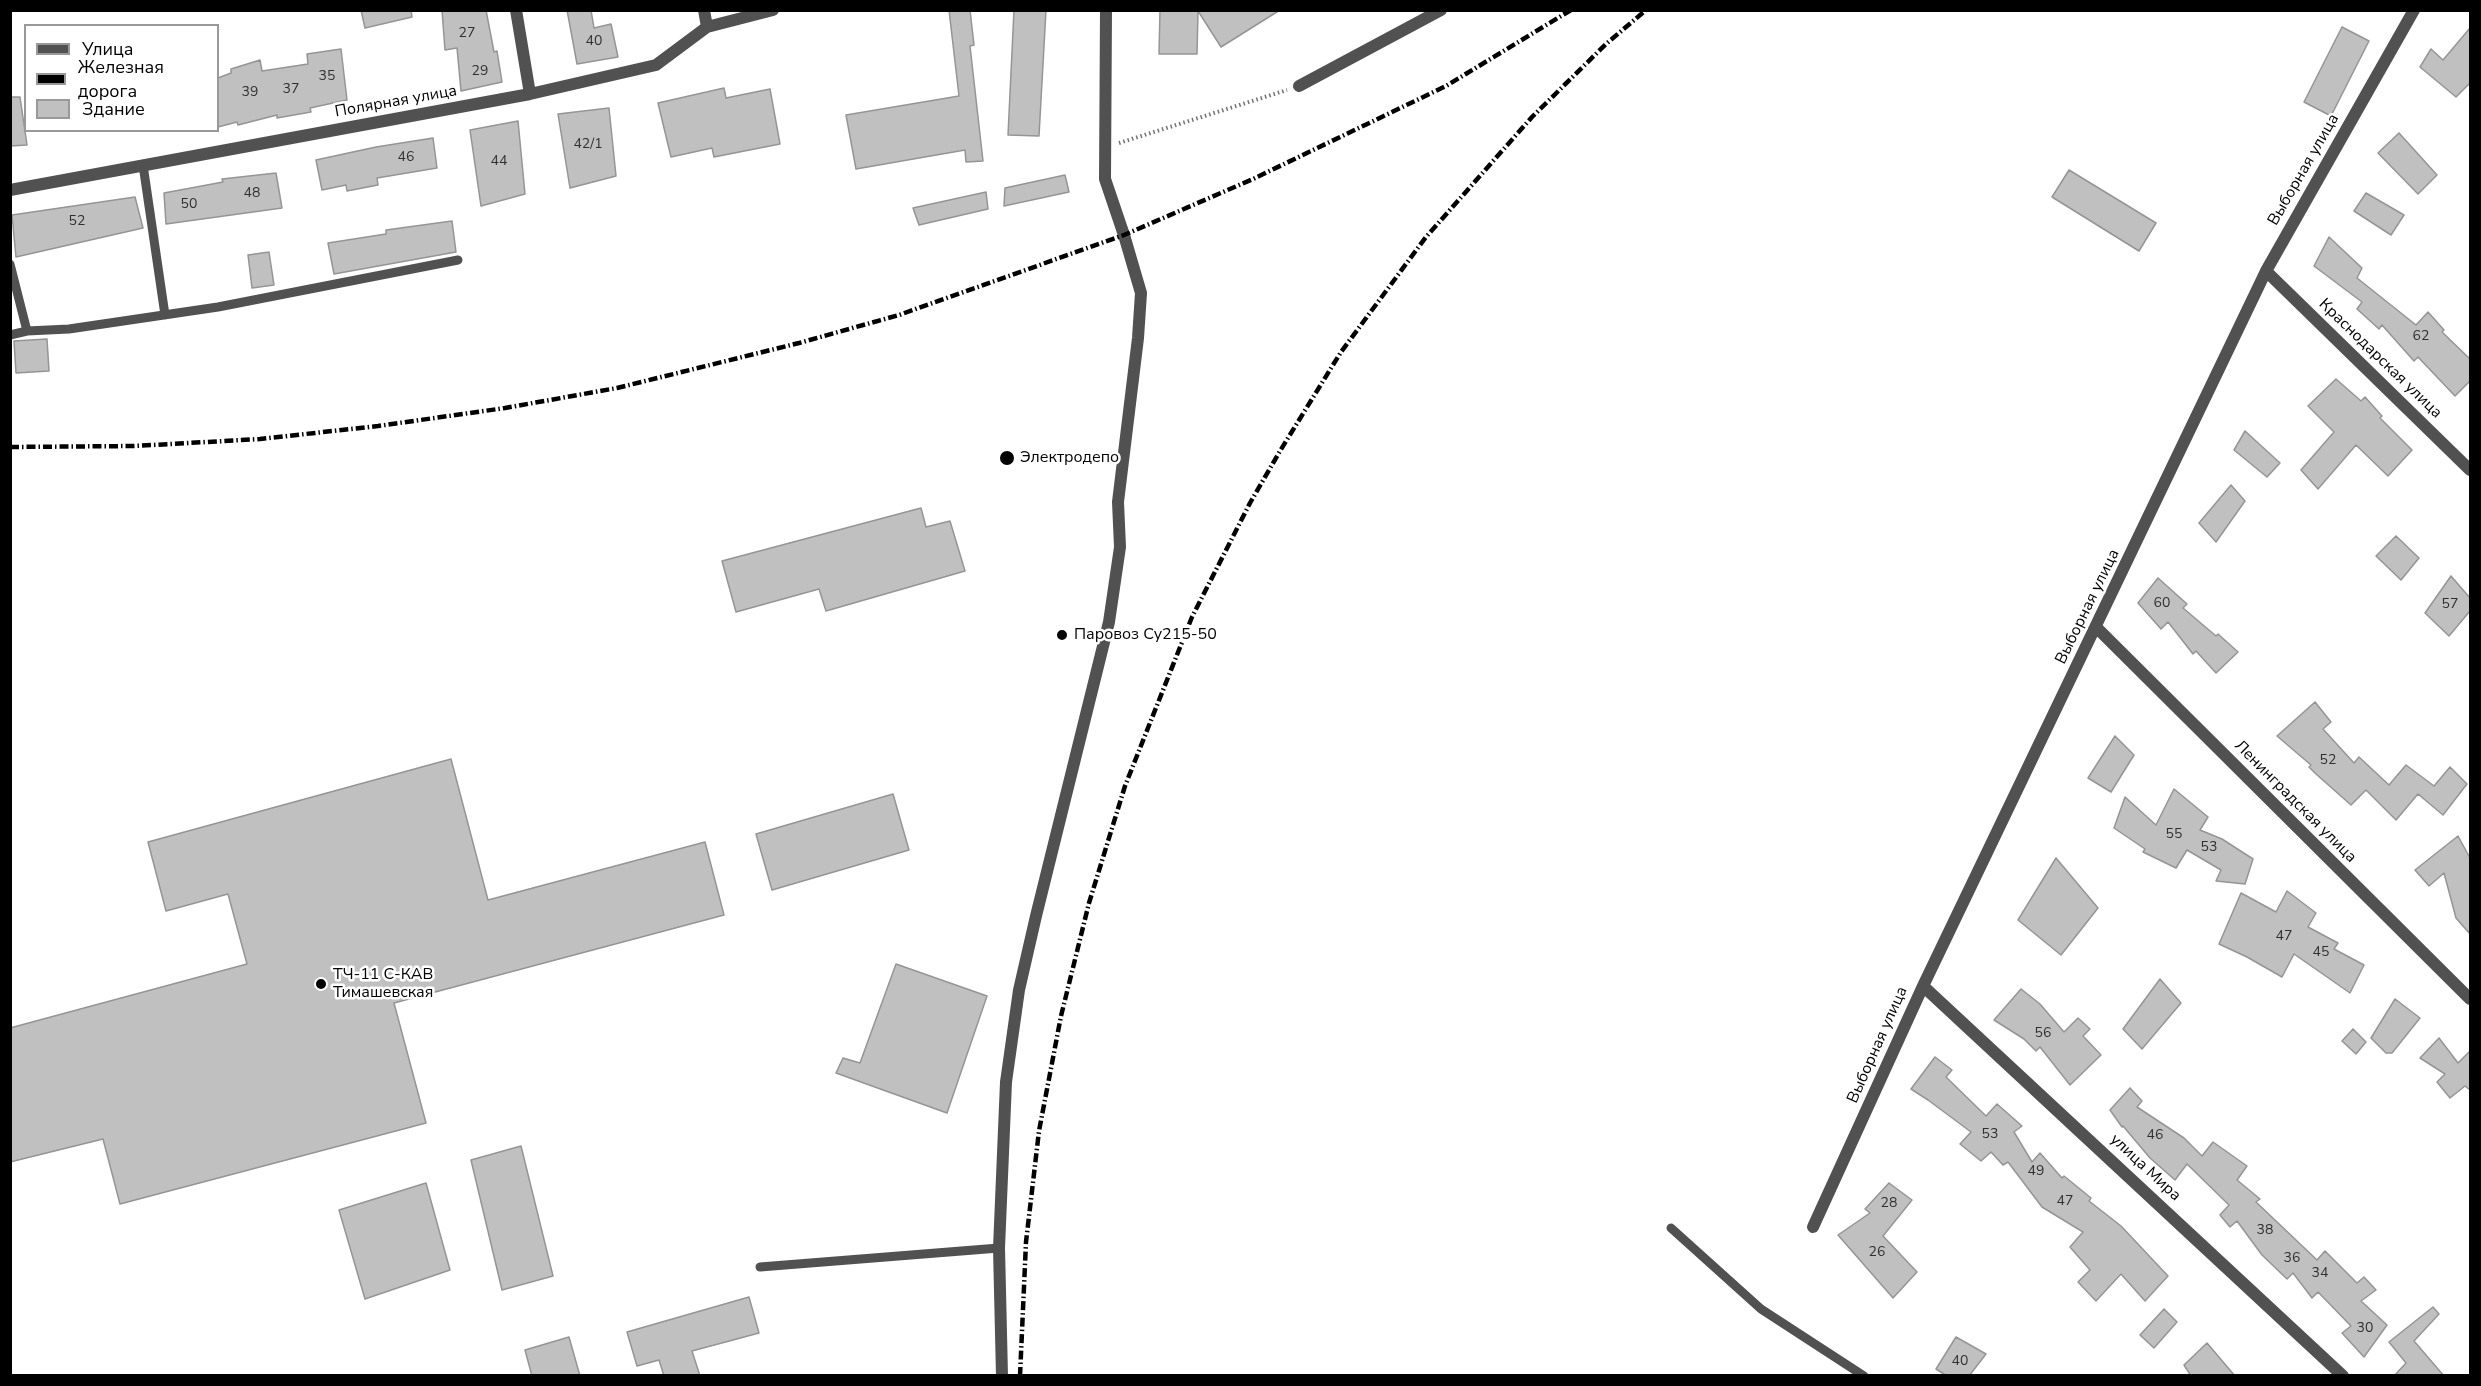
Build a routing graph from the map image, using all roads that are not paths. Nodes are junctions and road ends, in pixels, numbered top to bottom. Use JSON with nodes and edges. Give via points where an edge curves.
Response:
{"nodes":[{"id":1,"x":516,"y":10,"type":"edge"},
{"id":2,"x":704,"y":10,"type":"edge"},
{"id":3,"x":773,"y":10,"type":"edge"},
{"id":4,"x":1106,"y":10,"type":"edge"},
{"id":5,"x":1441,"y":10,"type":"edge"},
{"id":6,"x":2414,"y":10,"type":"edge"},
{"id":7,"x":707,"y":27,"type":"junction"},
{"id":8,"x":1299,"y":86,"type":"road end"},
{"id":9,"x":530,"y":94,"type":"junction"},
{"id":10,"x":143,"y":165,"type":"junction"},
{"id":11,"x":10,"y":190,"type":"edge"},
{"id":12,"x":458,"y":260,"type":"dead end"},
{"id":13,"x":10,"y":264,"type":"edge"},
{"id":14,"x":2266,"y":270,"type":"junction"},
{"id":15,"x":165,"y":315,"type":"junction"},
{"id":16,"x":27,"y":331,"type":"junction"},
{"id":17,"x":10,"y":335,"type":"edge"},
{"id":18,"x":2470,"y":470,"type":"edge"},
{"id":19,"x":2097,"y":628,"type":"junction"},
{"id":20,"x":1923,"y":986,"type":"junction"},
{"id":21,"x":2470,"y":999,"type":"edge"},
{"id":22,"x":1813,"y":1227,"type":"dead end"},
{"id":23,"x":1671,"y":1228,"type":"dead end"},
{"id":24,"x":999,"y":1248,"type":"junction"},
{"id":25,"x":760,"y":1267,"type":"dead end"},
{"id":26,"x":1002,"y":1376,"type":"edge"},
{"id":27,"x":1864,"y":1376,"type":"edge"},
{"id":28,"x":2343,"y":1376,"type":"edge"}],
"edges":[{"from":1,"to":9,"type":"street"},
{"from":2,"to":7,"type":"street"},
{"from":3,"to":7,"type":"street","name":"Полярная улица"},
{"from":4,"to":24,"type":"street","via":[[1105,179],[1141,293],[1118,502],[1120,547],[1107,634],[1019,990],[1006,1082]]},
{"from":5,"to":8,"type":"street"},
{"from":6,"to":14,"type":"street","name":"Выборная улица"},
{"from":7,"to":9,"type":"street","name":"Полярная улица","via":[[656,65]]},
{"from":9,"to":10,"type":"street","name":"Полярная улица"},
{"from":10,"to":11,"type":"street","name":"Полярная улица"},
{"from":10,"to":15,"type":"lane"},
{"from":12,"to":15,"type":"lane"},
{"from":13,"to":16,"type":"lane"},
{"from":14,"to":18,"type":"street","name":"Краснодарская улица"},
{"from":14,"to":19,"type":"street","name":"Выборная улица"},
{"from":15,"to":16,"type":"lane"},
{"from":16,"to":17,"type":"lane"},
{"from":19,"to":20,"type":"street","name":"Выборная улица"},
{"from":19,"to":21,"type":"street","name":"Ленинградская улица"},
{"from":20,"to":22,"type":"street","name":"Выборная улица"},
{"from":20,"to":28,"type":"street","name":"улица Мира"},
{"from":23,"to":27,"type":"lane","via":[[1761,1309]]},
{"from":24,"to":25,"type":"lane"},
{"from":24,"to":26,"type":"street"}]}
